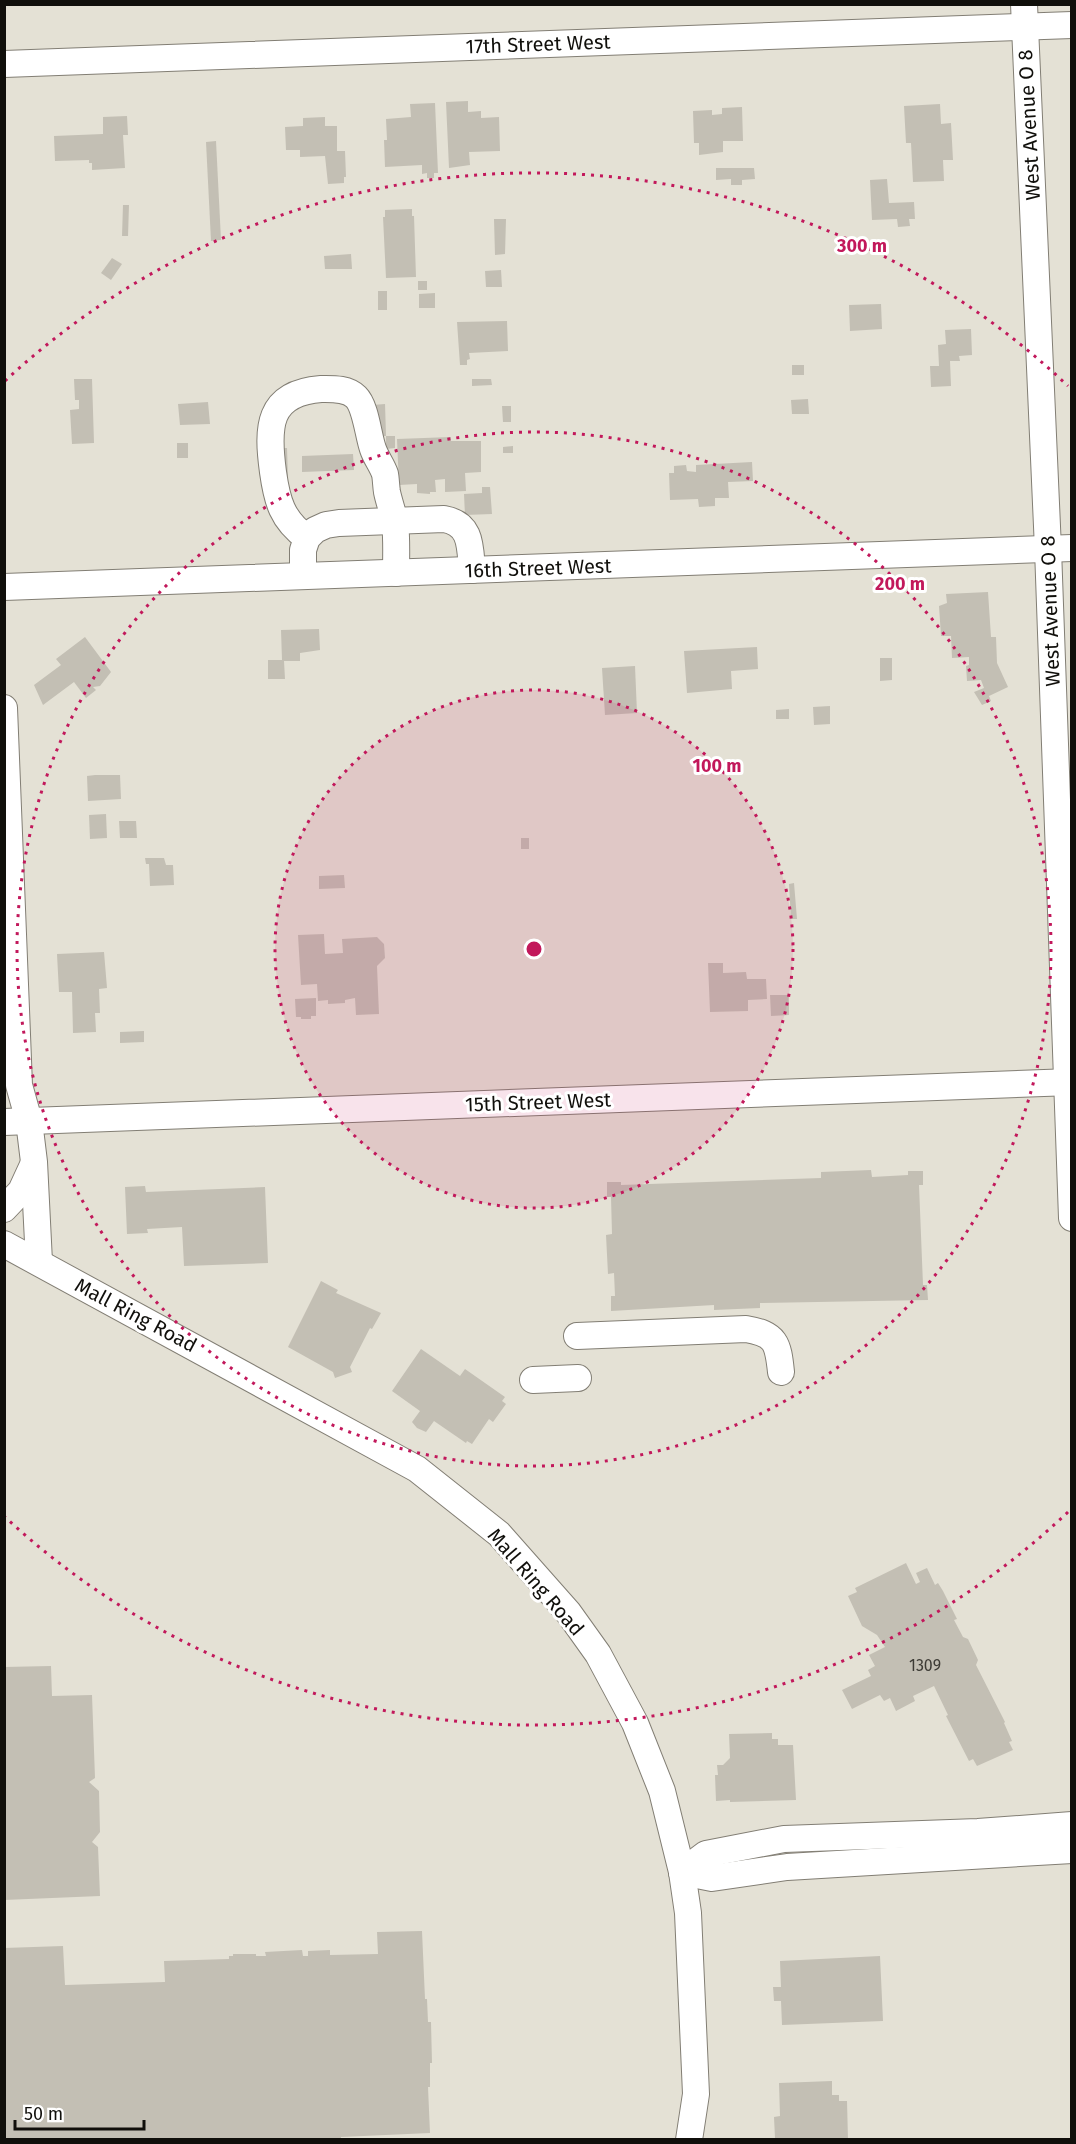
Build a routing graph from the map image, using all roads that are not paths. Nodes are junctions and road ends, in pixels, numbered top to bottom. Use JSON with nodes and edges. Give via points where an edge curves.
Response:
{"nodes":[{"id":1,"x":1025,"y":15,"type":"edge"},
{"id":2,"x":1071,"y":25,"type":"edge"},
{"id":3,"x":4,"y":64,"type":"edge"},
{"id":4,"x":395,"y":521,"type":"junction"},
{"id":5,"x":307,"y":538,"type":"junction"},
{"id":6,"x":1060,"y":549,"type":"edge"},
{"id":7,"x":472,"y":570,"type":"junction"},
{"id":8,"x":396,"y":573,"type":"junction"},
{"id":9,"x":303,"y":576,"type":"junction"},
{"id":10,"x":4,"y":587,"type":"edge"},
{"id":11,"x":4,"y":708,"type":"edge"},
{"id":12,"x":1068,"y":1082,"type":"edge"},
{"id":13,"x":17,"y":1121,"type":"edge"},
{"id":14,"x":34,"y":1162,"type":"junction"},
{"id":15,"x":4,"y":1209,"type":"edge"},
{"id":16,"x":1071,"y":1218,"type":"edge"},
{"id":17,"x":4,"y":1244,"type":"edge"},
{"id":18,"x":39,"y":1262,"type":"junction"},
{"id":19,"x":577,"y":1336,"type":"dead end"},
{"id":20,"x":781,"y":1372,"type":"dead end"},
{"id":21,"x":578,"y":1378,"type":"dead end"},
{"id":22,"x":533,"y":1380,"type":"dead end"},
{"id":23,"x":1071,"y":1826,"type":"edge"},
{"id":24,"x":1071,"y":1850,"type":"edge"},
{"id":25,"x":682,"y":1872,"type":"junction"},
{"id":26,"x":689,"y":2139,"type":"edge"}],
"edges":[{"from":1,"to":2,"type":"street","name":"17th Street West"},
{"from":1,"to":3,"type":"street","name":"17th Street West"},
{"from":1,"to":6,"type":"street","name":"West Avenue O 8"},
{"from":4,"to":5,"type":"street","via":[[326,525]]},
{"from":4,"to":5,"type":"street","via":[[385,475],[356,397],[337,389],[300,392],[288,397],[276,411],[270,430],[280,505],[286,519]]},
{"from":4,"to":7,"type":"street","via":[[455,521],[468,535]]},
{"from":4,"to":8,"type":"street"},
{"from":5,"to":9,"type":"street"},
{"from":6,"to":7,"type":"street","name":"16th Street West"},
{"from":6,"to":12,"type":"street","name":"West Avenue O 8"},
{"from":7,"to":8,"type":"street","name":"16th Street West"},
{"from":8,"to":9,"type":"street","name":"16th Street West"},
{"from":9,"to":10,"type":"street","name":"16th Street West"},
{"from":11,"to":13,"type":"street","via":[[19,1085]]},
{"from":12,"to":13,"type":"street","name":"15th Street West"},
{"from":12,"to":16,"type":"street","name":"West Avenue O 8"},
{"from":13,"to":14,"type":"street"},
{"from":14,"to":15,"type":"street","via":[[21,1191]]},
{"from":14,"to":18,"type":"street"},
{"from":17,"to":18,"type":"street","name":"Mall Ring Road"},
{"from":18,"to":25,"type":"street","name":"Mall Ring Road","via":[[417,1469],[499,1534],[568,1612],[598,1654],[624,1702],[662,1791]]},
{"from":19,"to":20,"type":"street","via":[[746,1329],[769,1337],[778,1352]]},
{"from":21,"to":22,"type":"street"},
{"from":23,"to":25,"type":"street","via":[[783,1839],[706,1854]]},
{"from":24,"to":25,"type":"street","via":[[787,1867],[712,1878]]},
{"from":25,"to":26,"type":"street","name":"Mall Ring Road","via":[[688,1913],[696,2094]]}]}
